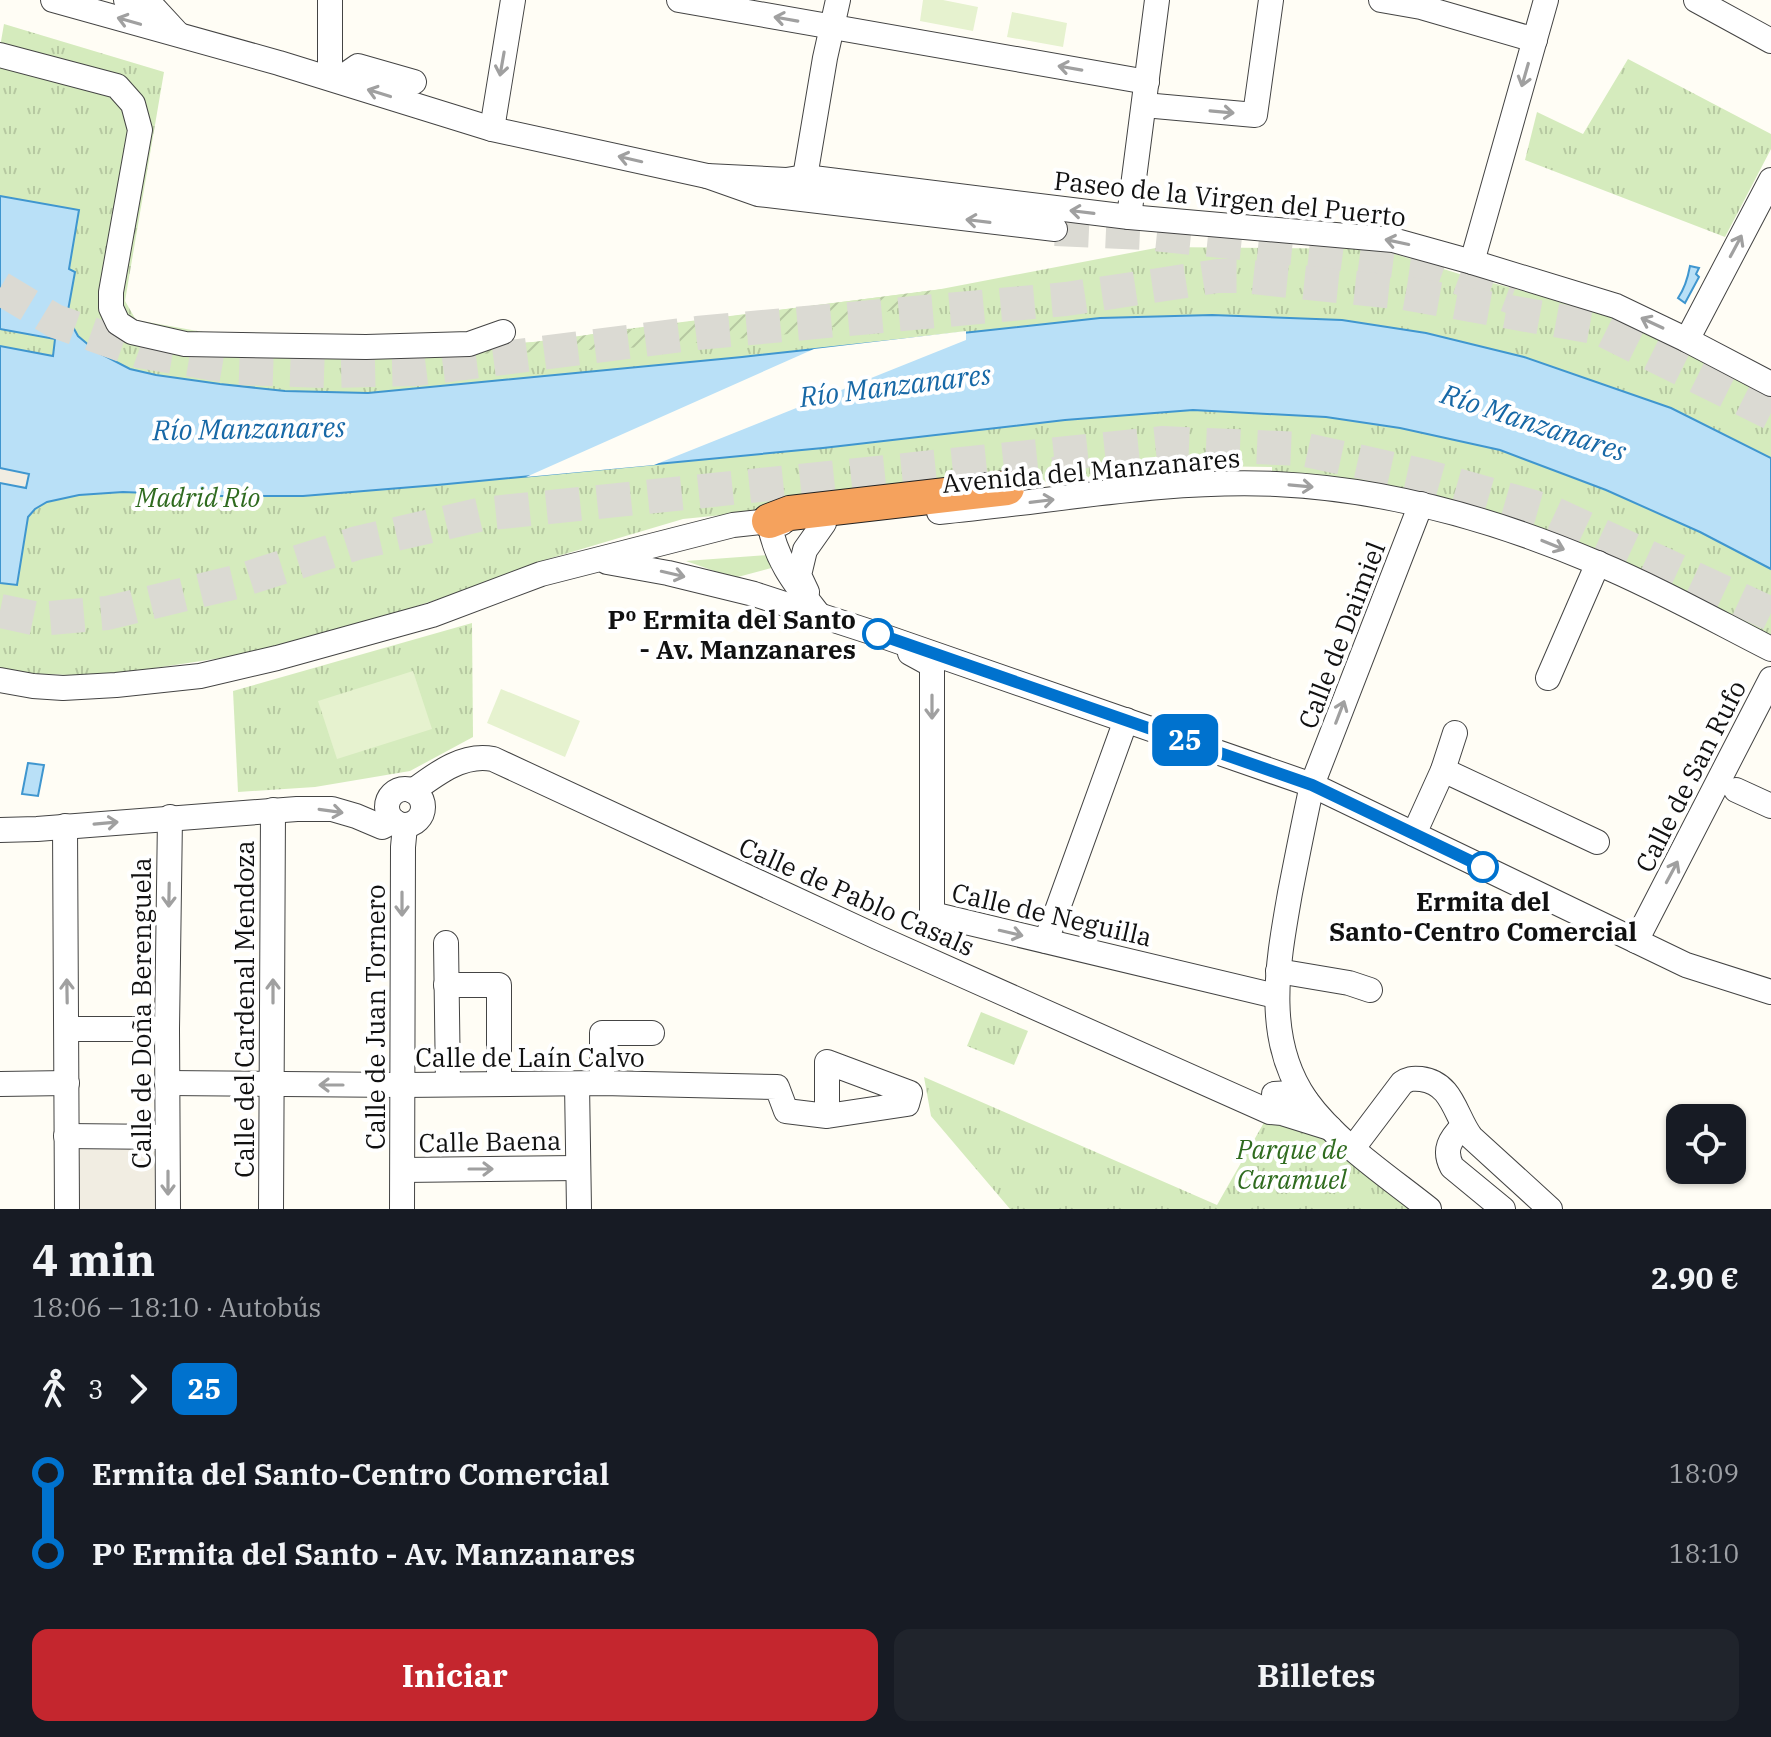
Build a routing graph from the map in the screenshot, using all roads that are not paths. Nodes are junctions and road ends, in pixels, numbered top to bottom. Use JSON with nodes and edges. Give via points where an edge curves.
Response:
{"nodes":[{"id":1,"x":53,"y":0,"type":"edge"},
{"id":2,"x":126,"y":0,"type":"edge"},
{"id":3,"x":330,"y":0,"type":"edge"},
{"id":4,"x":513,"y":0,"type":"edge"},
{"id":5,"x":679,"y":0,"type":"edge"},
{"id":6,"x":838,"y":0,"type":"edge"},
{"id":7,"x":1157,"y":0,"type":"edge"},
{"id":8,"x":1271,"y":0,"type":"edge"},
{"id":9,"x":1381,"y":0,"type":"edge"},
{"id":10,"x":1546,"y":0,"type":"edge"},
{"id":11,"x":1696,"y":0,"type":"edge"},
{"id":12,"x":832,"y":27,"type":"junction"},
{"id":13,"x":180,"y":36,"type":"junction"},
{"id":14,"x":1535,"y":40,"type":"junction"},
{"id":15,"x":1771,"y":41,"type":"edge"},
{"id":16,"x":0,"y":55,"type":"edge"},
{"id":17,"x":334,"y":79,"type":"junction"},
{"id":18,"x":414,"y":82,"type":"dead end"},
{"id":19,"x":1145,"y":93,"type":"junction"},
{"id":20,"x":492,"y":129,"type":"junction"},
{"id":21,"x":707,"y":176,"type":"junction"},
{"id":22,"x":805,"y":177,"type":"junction"},
{"id":23,"x":1771,"y":180,"type":"edge"},
{"id":24,"x":1129,"y":217,"type":"junction"},
{"id":25,"x":1055,"y":229,"type":"tunnel mouth"},
{"id":26,"x":1472,"y":262,"type":"junction"},
{"id":27,"x":503,"y":332,"type":"dead end"},
{"id":28,"x":1687,"y":340,"type":"junction"},
{"id":29,"x":1771,"y":384,"type":"edge"},
{"id":30,"x":1007,"y":488,"type":"tunnel mouth"},
{"id":31,"x":1421,"y":504,"type":"junction"},
{"id":32,"x":769,"y":521,"type":"junction"},
{"id":33,"x":824,"y":523,"type":"junction"},
{"id":34,"x":597,"y":560,"type":"junction"},
{"id":35,"x":1598,"y":563,"type":"junction"},
{"id":36,"x":819,"y":615,"type":"junction"},
{"id":37,"x":877,"y":634,"type":"junction"},
{"id":38,"x":1771,"y":649,"type":"edge"},
{"id":39,"x":1548,"y":678,"type":"dead end"},
{"id":40,"x":1771,"y":679,"type":"edge"},
{"id":41,"x":0,"y":680,"type":"edge"},
{"id":42,"x":1126,"y":720,"type":"junction"},
{"id":43,"x":1455,"y":733,"type":"dead end"},
{"id":44,"x":1443,"y":770,"type":"junction"},
{"id":45,"x":1312,"y":785,"type":"junction"},
{"id":46,"x":1736,"y":790,"type":"dead end"},
{"id":47,"x":1771,"y":807,"type":"edge"},
{"id":48,"x":273,"y":810,"type":"junction"},
{"id":49,"x":170,"y":817,"type":"junction"},
{"id":50,"x":399,"y":824,"type":"junction"},
{"id":51,"x":65,"y":826,"type":"junction"},
{"id":52,"x":0,"y":830,"type":"edge"},
{"id":53,"x":1414,"y":834,"type":"junction"},
{"id":54,"x":1597,"y":842,"type":"dead end"},
{"id":55,"x":1046,"y":941,"type":"junction"},
{"id":56,"x":1636,"y":941,"type":"junction"},
{"id":57,"x":446,"y":943,"type":"dead end"},
{"id":58,"x":1278,"y":971,"type":"junction"},
{"id":59,"x":446,"y":985,"type":"junction"},
{"id":60,"x":1370,"y":990,"type":"dead end"},
{"id":61,"x":1771,"y":992,"type":"edge"},
{"id":62,"x":1276,"y":996,"type":"junction"},
{"id":63,"x":67,"y":1029,"type":"junction"},
{"id":64,"x":167,"y":1029,"type":"junction"},
{"id":65,"x":652,"y":1033,"type":"dead end"},
{"id":66,"x":1292,"y":1075,"type":"junction"},
{"id":67,"x":67,"y":1083,"type":"junction"},
{"id":68,"x":167,"y":1083,"type":"junction"},
{"id":69,"x":602,"y":1083,"type":"junction"},
{"id":70,"x":0,"y":1084,"type":"edge"},
{"id":71,"x":272,"y":1084,"type":"junction"},
{"id":72,"x":448,"y":1084,"type":"junction"},
{"id":73,"x":499,"y":1084,"type":"junction"},
{"id":74,"x":577,"y":1084,"type":"junction"},
{"id":75,"x":402,"y":1085,"type":"junction"},
{"id":76,"x":1306,"y":1100,"type":"junction"},
{"id":77,"x":1278,"y":1104,"type":"junction"},
{"id":78,"x":827,"y":1116,"type":"dead end"},
{"id":79,"x":1463,"y":1126,"type":"junction"},
{"id":80,"x":1330,"y":1128,"type":"junction"},
{"id":81,"x":66,"y":1136,"type":"junction"},
{"id":82,"x":167,"y":1137,"type":"junction"},
{"id":83,"x":1353,"y":1148,"type":"junction"},
{"id":84,"x":578,"y":1168,"type":"junction"},
{"id":85,"x":403,"y":1170,"type":"junction"},
{"id":86,"x":67,"y":1209,"type":"edge"},
{"id":87,"x":168,"y":1209,"type":"edge"},
{"id":88,"x":271,"y":1209,"type":"edge"},
{"id":89,"x":402,"y":1209,"type":"edge"},
{"id":90,"x":579,"y":1209,"type":"edge"},
{"id":91,"x":1429,"y":1209,"type":"edge"},
{"id":92,"x":1503,"y":1209,"type":"edge"},
{"id":93,"x":1550,"y":1209,"type":"edge"}],
"edges":[{"from":13,"to":1,"type":"street","name":"Paseo de la Virgen del Puerto","one_way":true},
{"from":2,"to":13,"type":"street","via":[[154,8]]},
{"from":3,"to":17,"type":"street"},
{"from":4,"to":20,"type":"street","one_way":true},
{"from":12,"to":5,"type":"street","one_way":true},
{"from":6,"to":12,"type":"street"},
{"from":7,"to":19,"type":"street"},
{"from":19,"to":8,"type":"street","one_way":true,"via":[[1255,115]]},
{"from":9,"to":14,"type":"street"},
{"from":10,"to":14,"type":"street"},
{"from":11,"to":15,"type":"street"},
{"from":19,"to":12,"type":"street","one_way":true},
{"from":12,"to":22,"type":"street"},
{"from":13,"to":17,"type":"street","name":"Paseo de la Virgen del Puerto"},
{"from":14,"to":26,"type":"street","one_way":true},
{"from":16,"to":27,"type":"street","via":[[117,86],[133,104],[140,130],[111,292],[118,323],[132,332],[185,344],[366,347],[469,344]]},
{"from":17,"to":18,"type":"street","via":[[358,66]]},
{"from":20,"to":17,"type":"street","name":"Paseo de la Virgen del Puerto","one_way":true},
{"from":19,"to":24,"type":"street"},
{"from":21,"to":20,"type":"street","name":"Paseo de la Virgen del Puerto","one_way":true},
{"from":21,"to":22,"type":"street","name":"Paseo de la Virgen del Puerto"},
{"from":25,"to":21,"type":"street","name":"Paseo de la Virgen del Puerto","one_way":true,"via":[[758,194]]},
{"from":24,"to":22,"type":"street","name":"Paseo de la Virgen del Puerto","one_way":true},
{"from":28,"to":23,"type":"street","one_way":true},
{"from":26,"to":24,"type":"street","name":"Paseo de la Virgen del Puerto","one_way":true,"via":[[1393,240]]},
{"from":28,"to":26,"type":"street","name":"Paseo de la Virgen del Puerto","one_way":true,"via":[[1616,306]]},
{"from":28,"to":29,"type":"street","name":"Paseo de la Virgen del Puerto"},
{"from":30,"to":32,"type":"highway","via":[[790,513]]},
{"from":33,"to":31,"type":"street","name":"Avenida del Manzanares","one_way":true,"via":[[1211,484],[1338,489]]},
{"from":31,"to":35,"type":"street","name":"Avenida del Manzanares","one_way":true},
{"from":45,"to":31,"type":"street","name":"Calle de Daimiel","one_way":true},
{"from":32,"to":33,"type":"street","name":"Avenida del Manzanares"},
{"from":32,"to":34,"type":"street","name":"Avenida del Manzanares","via":[[733,525]]},
{"from":32,"to":36,"type":"street","via":[[785,570]]},
{"from":33,"to":36,"type":"street","via":[[805,550],[799,575]]},
{"from":34,"to":36,"type":"street","one_way":true,"via":[[754,594]]},
{"from":34,"to":41,"type":"street","name":"Avenida del Manzanares","via":[[541,574],[432,615],[200,676],[63,688]]},
{"from":35,"to":38,"type":"street","name":"Avenida del Manzanares"},
{"from":35,"to":39,"type":"street"},
{"from":36,"to":37,"type":"street"},
{"from":37,"to":42,"type":"street"},
{"from":37,"to":55,"type":"street","name":"Calle de Neguilla","one_way":true,"via":[[932,665],[932,914]]},
{"from":56,"to":40,"type":"street","name":"Calle de San Rufo","one_way":true},
{"from":42,"to":45,"type":"street"},
{"from":42,"to":55,"type":"street"},
{"from":43,"to":44,"type":"street"},
{"from":44,"to":53,"type":"street"},
{"from":44,"to":54,"type":"street"},
{"from":45,"to":53,"type":"street"},
{"from":45,"to":58,"type":"street","name":"Calle de Daimiel"},
{"from":46,"to":47,"type":"street"},
{"from":48,"to":49,"type":"street"},
{"from":48,"to":50,"type":"street","one_way":true,"via":[[332,809],[382,827]]},
{"from":71,"to":48,"type":"street","name":"Calle del Cardenal Mendoza","one_way":true},
{"from":51,"to":49,"type":"street","one_way":true},
{"from":49,"to":64,"type":"street","name":"Calle de Doña Berenguela","one_way":true},
{"from":50,"to":75,"type":"street","name":"Calle de Juan Tornero","one_way":true},
{"from":50,"to":77,"type":"street","name":"Calle de Pablo Casals","via":[[417,822],[424,805],[418,795],[452,765],[493,759],[1225,1091]]},
{"from":51,"to":52,"type":"street"},
{"from":63,"to":51,"type":"street","one_way":true},
{"from":53,"to":56,"type":"street"},
{"from":55,"to":62,"type":"street","name":"Calle de Neguilla"},
{"from":56,"to":61,"type":"street","via":[[1686,965]]},
{"from":57,"to":59,"type":"street"},
{"from":58,"to":60,"type":"street"},
{"from":58,"to":62,"type":"street","name":"Calle de Daimiel"},
{"from":59,"to":72,"type":"street"},
{"from":59,"to":73,"type":"street","via":[[499,985]]},
{"from":62,"to":66,"type":"street","name":"Calle de Daimiel","via":[[1279,1031]]},
{"from":63,"to":64,"type":"street"},
{"from":63,"to":67,"type":"street"},
{"from":64,"to":68,"type":"street","name":"Calle de Doña Berenguela"},
{"from":65,"to":69,"type":"street","via":[[602,1033]]},
{"from":66,"to":76,"type":"street","name":"Calle de Daimiel"},
{"from":66,"to":77,"type":"street"},
{"from":67,"to":70,"type":"street"},
{"from":67,"to":81,"type":"street"},
{"from":68,"to":71,"type":"street","name":"Calle de Laín Calvo"},
{"from":68,"to":82,"type":"street","name":"Calle de Doña Berenguela"},
{"from":69,"to":74,"type":"street","name":"Calle de Laín Calvo"},
{"from":69,"to":78,"type":"street","name":"Calle de Laín Calvo","via":[[777,1087],[786,1111]]},
{"from":75,"to":71,"type":"street","name":"Calle de Laín Calvo","one_way":true},
{"from":71,"to":88,"type":"street","name":"Calle del Cardenal Mendoza"},
{"from":72,"to":73,"type":"street","name":"Calle de Laín Calvo"},
{"from":72,"to":75,"type":"street","name":"Calle de Laín Calvo"},
{"from":73,"to":74,"type":"street","name":"Calle de Laín Calvo"},
{"from":74,"to":84,"type":"street"},
{"from":75,"to":85,"type":"street","name":"Calle de Juan Tornero"},
{"from":76,"to":77,"type":"street","name":"Calle de Pablo Casals","via":[[1291,1093]]},
{"from":76,"to":80,"type":"street","name":"Calle de Daimiel"},
{"from":77,"to":80,"type":"street","name":"Calle de Pablo Casals"},
{"from":79,"to":83,"type":"street","via":[[1448,1094],[1435,1083],[1408,1079]]},
{"from":79,"to":92,"type":"street","via":[[1453,1136],[1447,1158]]},
{"from":79,"to":93,"type":"street"},
{"from":80,"to":83,"type":"street","name":"Calle de Daimiel"},
{"from":81,"to":82,"type":"street"},
{"from":81,"to":86,"type":"street"},
{"from":82,"to":87,"type":"street","name":"Calle de Doña Berenguela","one_way":true},
{"from":83,"to":91,"type":"street","name":"Calle de Daimiel"},
{"from":85,"to":84,"type":"street","name":"Calle Baena","one_way":true},
{"from":84,"to":90,"type":"street"},
{"from":85,"to":89,"type":"street","name":"Calle de Juan Tornero"}]}
